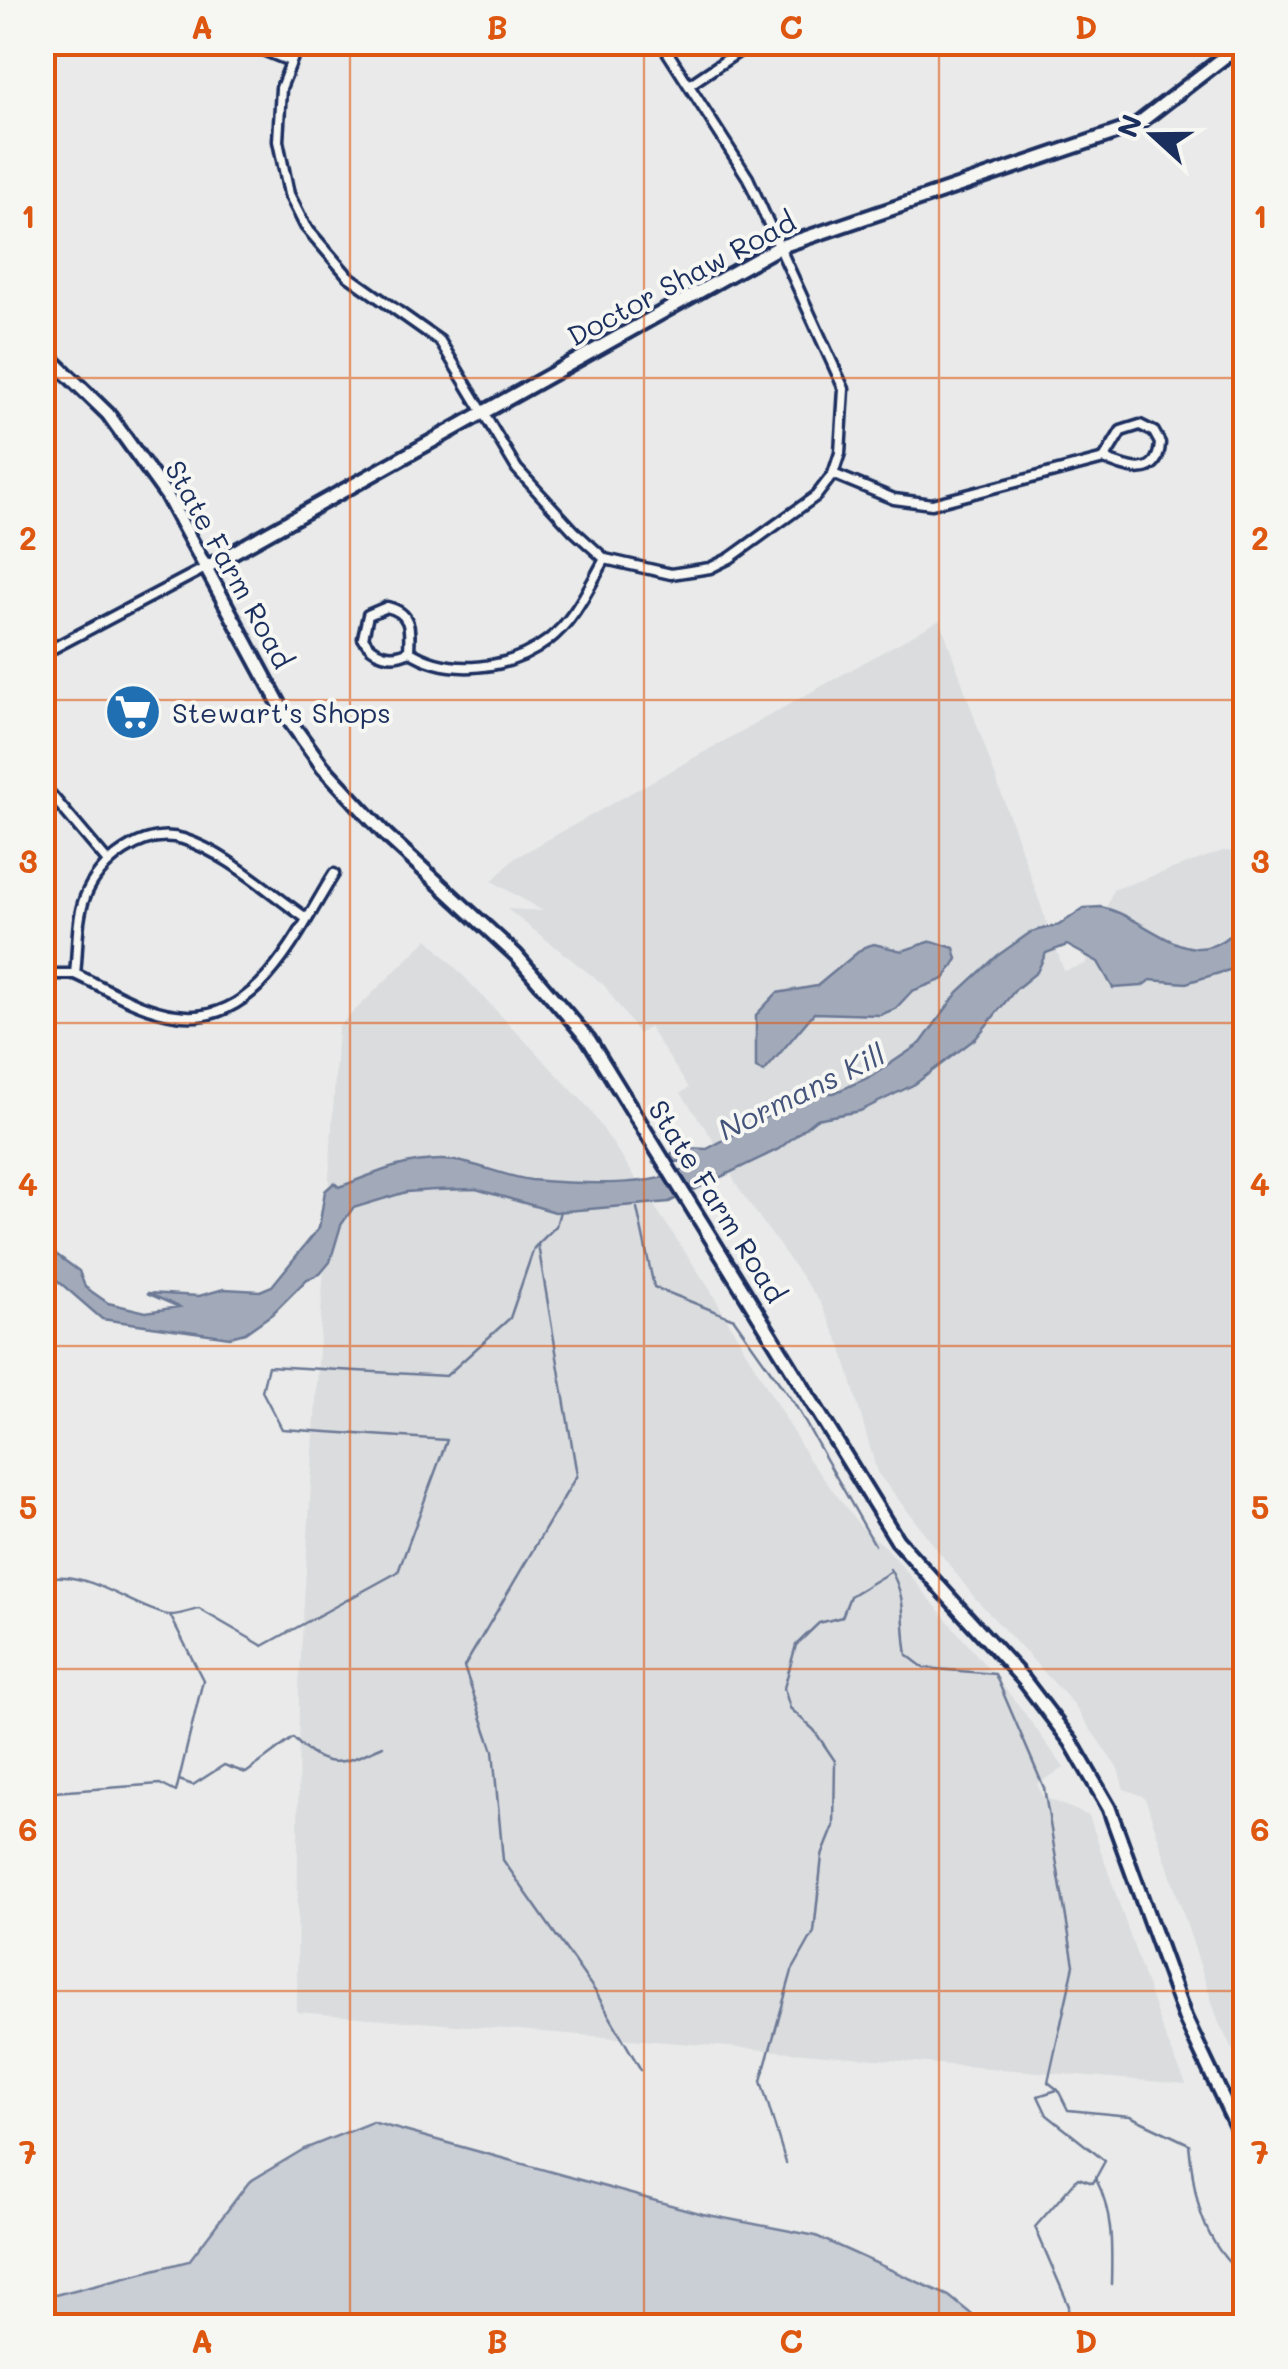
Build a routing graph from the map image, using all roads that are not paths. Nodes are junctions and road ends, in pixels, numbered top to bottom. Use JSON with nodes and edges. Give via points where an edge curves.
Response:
{"nodes":[{"id":1,"x":243,"y":42,"type":"edge"},
{"id":2,"x":299,"y":42,"type":"edge"},
{"id":3,"x":661,"y":42,"type":"edge"},
{"id":4,"x":754,"y":42,"type":"edge"},
{"id":5,"x":1244,"y":42,"type":"edge"},
{"id":6,"x":290,"y":61,"type":"junction"},
{"id":7,"x":692,"y":83,"type":"junction"},
{"id":8,"x":779,"y":248,"type":"junction"},
{"id":9,"x":42,"y":350,"type":"edge"},
{"id":10,"x":485,"y":412,"type":"junction"},
{"id":11,"x":1104,"y":459,"type":"junction"},
{"id":12,"x":833,"y":474,"type":"junction"},
{"id":13,"x":605,"y":559,"type":"junction"},
{"id":14,"x":207,"y":567,"type":"junction"},
{"id":15,"x":409,"y":651,"type":"junction"},
{"id":16,"x":42,"y":654,"type":"edge"},
{"id":17,"x":42,"y":784,"type":"edge"},
{"id":18,"x":108,"y":862,"type":"junction"},
{"id":19,"x":334,"y":874,"type":"dead end"},
{"id":20,"x":306,"y":918,"type":"junction"},
{"id":21,"x":42,"y":974,"type":"edge"},
{"id":22,"x":76,"y":974,"type":"junction"},
{"id":23,"x":1246,"y":2147,"type":"edge"}],
"edges":[{"from":1,"to":6,"type":"street"},
{"from":2,"to":6,"type":"street"},
{"from":3,"to":7,"type":"street"},
{"from":4,"to":7,"type":"street"},
{"from":5,"to":8,"type":"main road","name":"Doctor Shaw Road","via":[[1136,126]]},
{"from":6,"to":10,"type":"street","via":[[278,141],[290,194],[306,226],[348,276],[440,341]]},
{"from":7,"to":8,"type":"street","via":[[748,178]]},
{"from":8,"to":10,"type":"main road","name":"Doctor Shaw Road"},
{"from":8,"to":12,"type":"street","via":[[844,389]]},
{"from":9,"to":14,"type":"main road","name":"State Farm Road","via":[[136,449]]},
{"from":10,"to":13,"type":"street","via":[[517,470]]},
{"from":10,"to":14,"type":"main road","name":"Doctor Shaw Road"},
{"from":11,"to":11,"type":"street","via":[[1147,469],[1160,444],[1154,432],[1128,426]]},
{"from":11,"to":12,"type":"street","via":[[932,504],[894,499]]},
{"from":12,"to":13,"type":"street","via":[[798,513],[710,568],[671,574]]},
{"from":13,"to":15,"type":"street","via":[[566,621],[548,641],[516,658],[450,668]]},
{"from":14,"to":16,"type":"street"},
{"from":14,"to":23,"type":"main road","name":"State Farm Road","via":[[286,716],[323,767],[560,1002],[898,1540],[1023,1679],[1089,1772],[1124,1846],[1184,2018]]},
{"from":15,"to":15,"type":"street","via":[[409,622],[401,612],[382,606],[368,615],[362,630],[367,645],[387,655]]},
{"from":17,"to":18,"type":"street"},
{"from":18,"to":20,"type":"street","via":[[160,836],[181,838]]},
{"from":18,"to":22,"type":"street","via":[[85,898]]},
{"from":19,"to":20,"type":"street"},
{"from":20,"to":22,"type":"street","via":[[261,985],[234,1007],[202,1016],[141,1006]]},
{"from":21,"to":22,"type":"street"}]}
